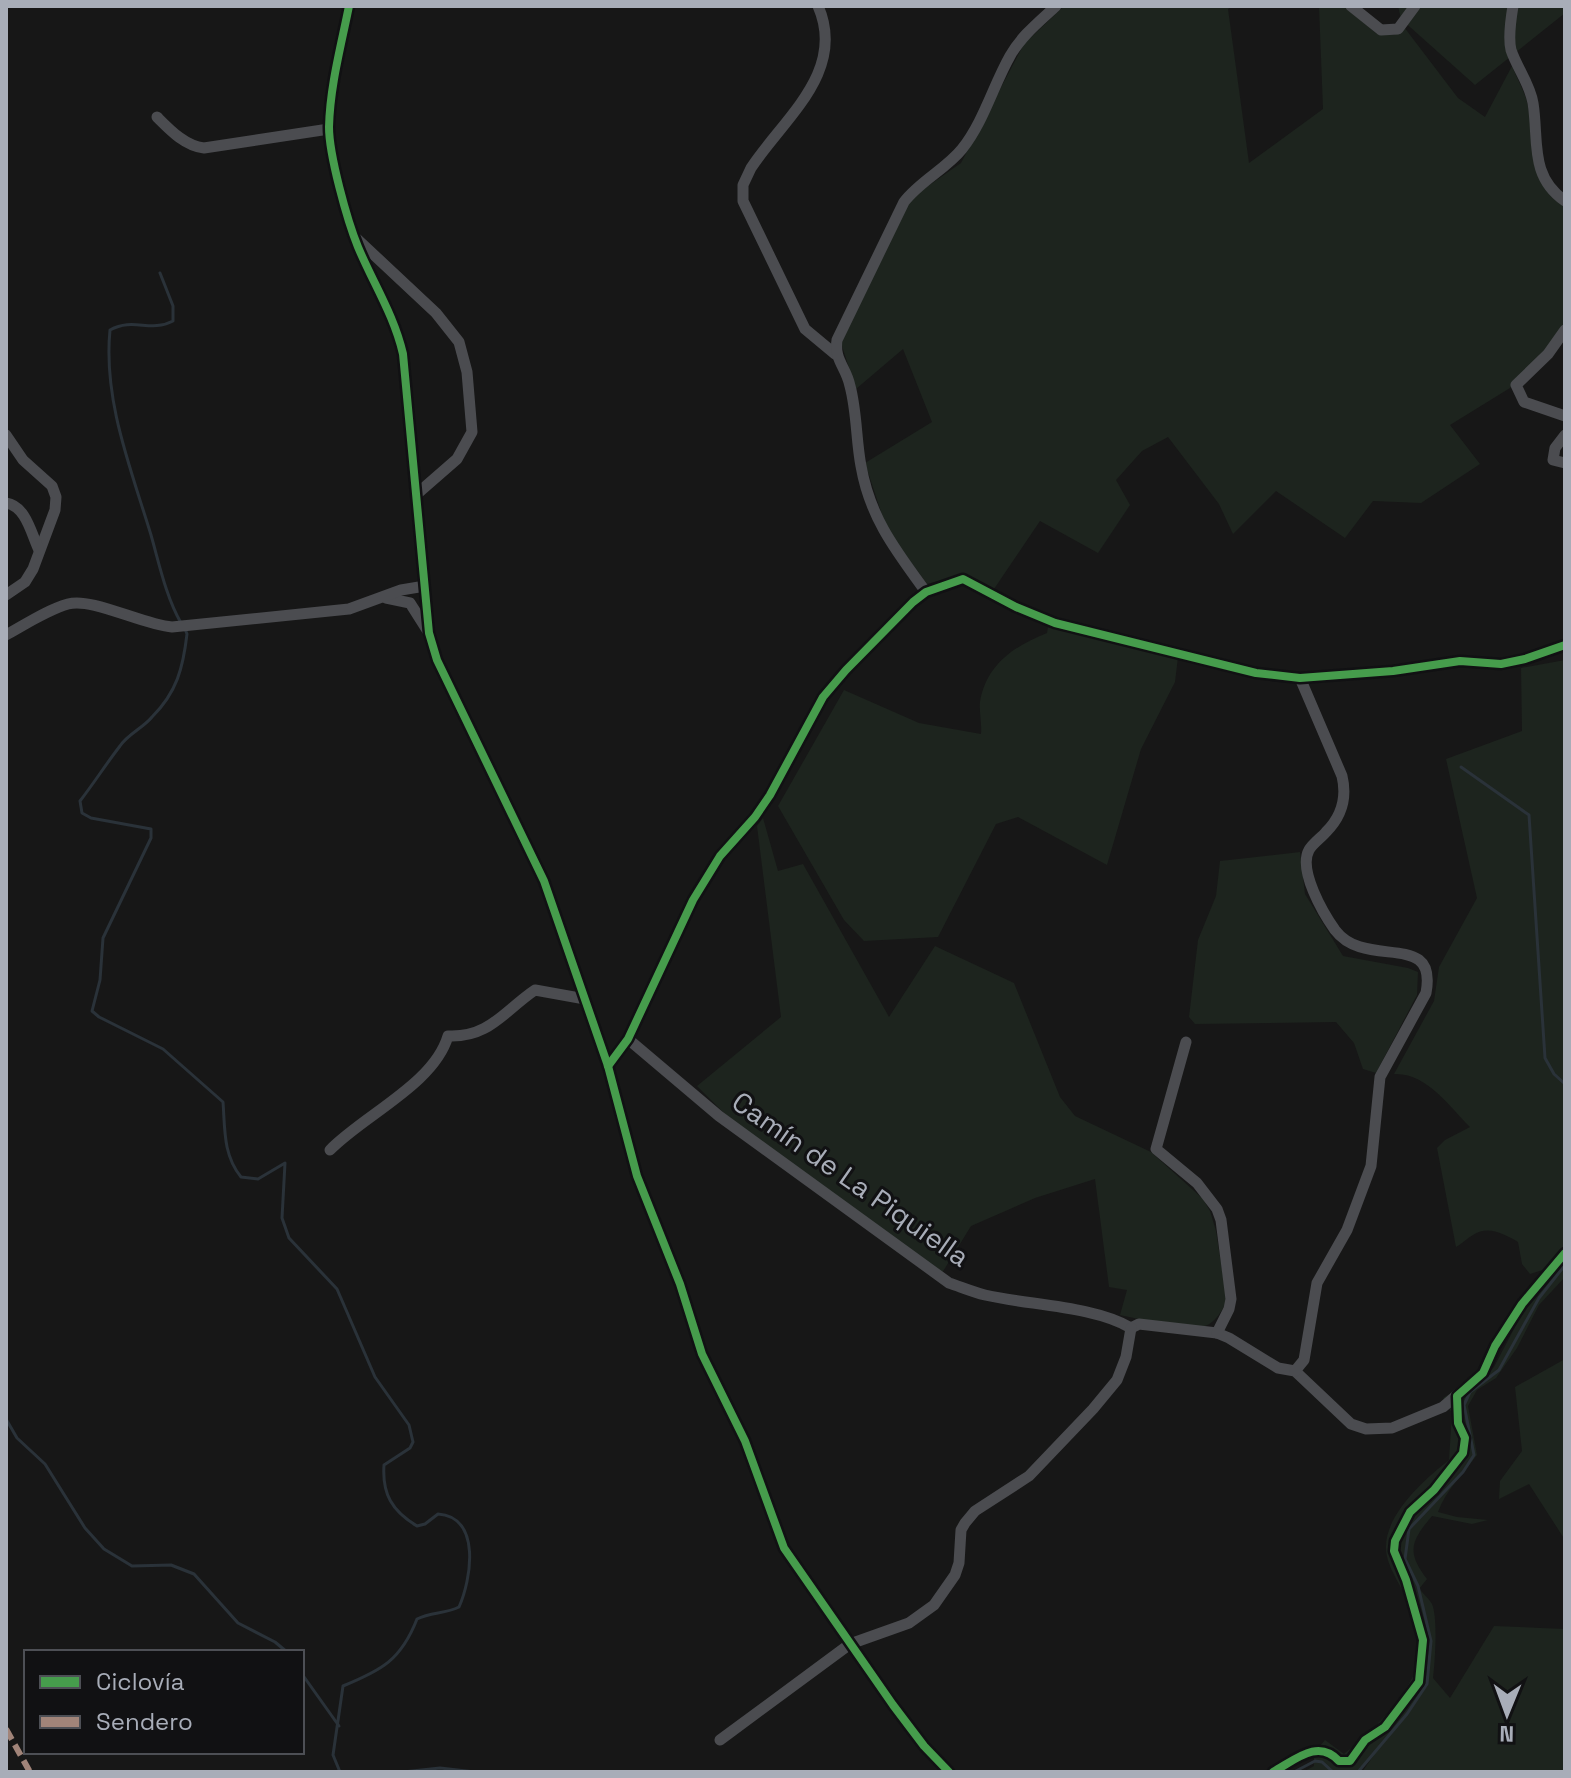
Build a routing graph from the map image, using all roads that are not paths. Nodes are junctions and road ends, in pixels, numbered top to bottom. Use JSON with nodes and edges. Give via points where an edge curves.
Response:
{"nodes":[{"id":1,"x":349,"y":6,"type":"edge"},
{"id":2,"x":818,"y":6,"type":"edge"},
{"id":3,"x":1056,"y":6,"type":"edge"},
{"id":4,"x":1351,"y":6,"type":"edge"},
{"id":5,"x":1415,"y":6,"type":"edge"},
{"id":6,"x":1513,"y":6,"type":"edge"},
{"id":7,"x":157,"y":117,"type":"dead end"},
{"id":8,"x":329,"y":129,"type":"junction"},
{"id":9,"x":1565,"y":201,"type":"edge"},
{"id":10,"x":354,"y":237,"type":"junction"},
{"id":11,"x":1565,"y":330,"type":"edge"},
{"id":12,"x":835,"y":354,"type":"junction"},
{"id":13,"x":1565,"y":416,"type":"edge"},
{"id":14,"x":6,"y":435,"type":"edge"},
{"id":15,"x":1565,"y":435,"type":"edge"},
{"id":16,"x":1565,"y":463,"type":"edge"},
{"id":17,"x":418,"y":493,"type":"junction"},
{"id":18,"x":6,"y":503,"type":"edge"},
{"id":19,"x":39,"y":550,"type":"junction"},
{"id":20,"x":426,"y":591,"type":"junction"},
{"id":21,"x":926,"y":592,"type":"junction"},
{"id":22,"x":6,"y":595,"type":"edge"},
{"id":23,"x":381,"y":598,"type":"junction"},
{"id":24,"x":410,"y":603,"type":"junction"},
{"id":25,"x":429,"y":633,"type":"junction"},
{"id":26,"x":6,"y":635,"type":"edge"},
{"id":27,"x":1565,"y":645,"type":"edge"},
{"id":28,"x":1300,"y":678,"type":"junction"},
{"id":29,"x":585,"y":999,"type":"junction"},
{"id":30,"x":628,"y":1039,"type":"junction"},
{"id":31,"x":1186,"y":1042,"type":"dead end"},
{"id":32,"x":608,"y":1066,"type":"junction"},
{"id":33,"x":330,"y":1150,"type":"dead end"},
{"id":34,"x":1131,"y":1328,"type":"junction"},
{"id":35,"x":1217,"y":1333,"type":"junction"},
{"id":36,"x":1295,"y":1371,"type":"junction"},
{"id":37,"x":1483,"y":1373,"type":"dead end"},
{"id":38,"x":850,"y":1644,"type":"junction"},
{"id":39,"x":720,"y":1740,"type":"dead end"},
{"id":40,"x":949,"y":1772,"type":"edge"}],
"edges":[{"from":1,"to":8,"type":"street"},
{"from":2,"to":12,"type":"street","via":[[824,59],[817,79],[751,168],[743,201],[805,329]]},
{"from":3,"to":12,"type":"street","via":[[1010,56],[962,150],[904,202]]},
{"from":4,"to":5,"type":"street","via":[[1381,30],[1398,29]]},
{"from":6,"to":9,"type":"street","via":[[1511,49],[1533,101],[1540,170],[1551,191]]},
{"from":7,"to":8,"type":"street","via":[[173,133],[204,148]]},
{"from":8,"to":10,"type":"street"},
{"from":10,"to":17,"type":"street","via":[[398,333]]},
{"from":10,"to":17,"type":"street","via":[[436,313],[459,342],[467,372],[472,432],[457,459]]},
{"from":11,"to":13,"type":"street","via":[[1516,385],[1524,402]]},
{"from":12,"to":21,"type":"street","via":[[851,387],[861,469],[883,533]]},
{"from":14,"to":19,"type":"street","via":[[56,497]]},
{"from":15,"to":16,"type":"street","via":[[1553,460]]},
{"from":17,"to":20,"type":"street"},
{"from":18,"to":19,"type":"street","via":[[22,512]]},
{"from":19,"to":22,"type":"street","via":[[25,582]]},
{"from":20,"to":23,"type":"street","via":[[401,590]]},
{"from":20,"to":24,"type":"street"},
{"from":20,"to":25,"type":"street"},
{"from":21,"to":28,"type":"street","via":[[963,579],[1055,623],[1256,673]]},
{"from":21,"to":30,"type":"street","via":[[823,697],[770,795],[720,856],[693,900]]},
{"from":23,"to":24,"type":"street"},
{"from":23,"to":26,"type":"street","via":[[349,609],[172,627],[78,602]]},
{"from":24,"to":25,"type":"street"},
{"from":25,"to":29,"type":"street","via":[[437,660],[544,881]]},
{"from":27,"to":28,"type":"street","via":[[1501,664],[1460,661]]},
{"from":28,"to":36,"type":"street","via":[[1345,791],[1335,822],[1308,852],[1306,872],[1312,886],[1349,944],[1420,958],[1429,978],[1380,1077],[1371,1166],[1347,1230],[1317,1283],[1304,1360]]},
{"from":29,"to":32,"type":"street"},
{"from":29,"to":33,"type":"street","via":[[535,990],[485,1030],[448,1036],[428,1069]]},
{"from":30,"to":32,"type":"street"},
{"from":30,"to":34,"type":"street","name":"Camín de La Piquiella","via":[[719,1116],[949,1283]]},
{"from":31,"to":35,"type":"street","via":[[1156,1149],[1210,1198],[1221,1220],[1231,1299]]},
{"from":32,"to":38,"type":"street","via":[[637,1176],[702,1354],[745,1441],[784,1548]]},
{"from":34,"to":35,"type":"street","name":"Camín de La Piquiella","via":[[1139,1324]]},
{"from":34,"to":38,"type":"street","via":[[1117,1380],[1093,1409],[1029,1476],[965,1523],[955,1575],[934,1605],[909,1623]]},
{"from":35,"to":36,"type":"street","name":"Camín de La Piquiella","via":[[1278,1368]]},
{"from":36,"to":37,"type":"street","name":"Camín de La Piquiella","via":[[1351,1424],[1366,1429],[1392,1428],[1443,1407]]},
{"from":38,"to":39,"type":"street"},
{"from":38,"to":40,"type":"street"}]}
